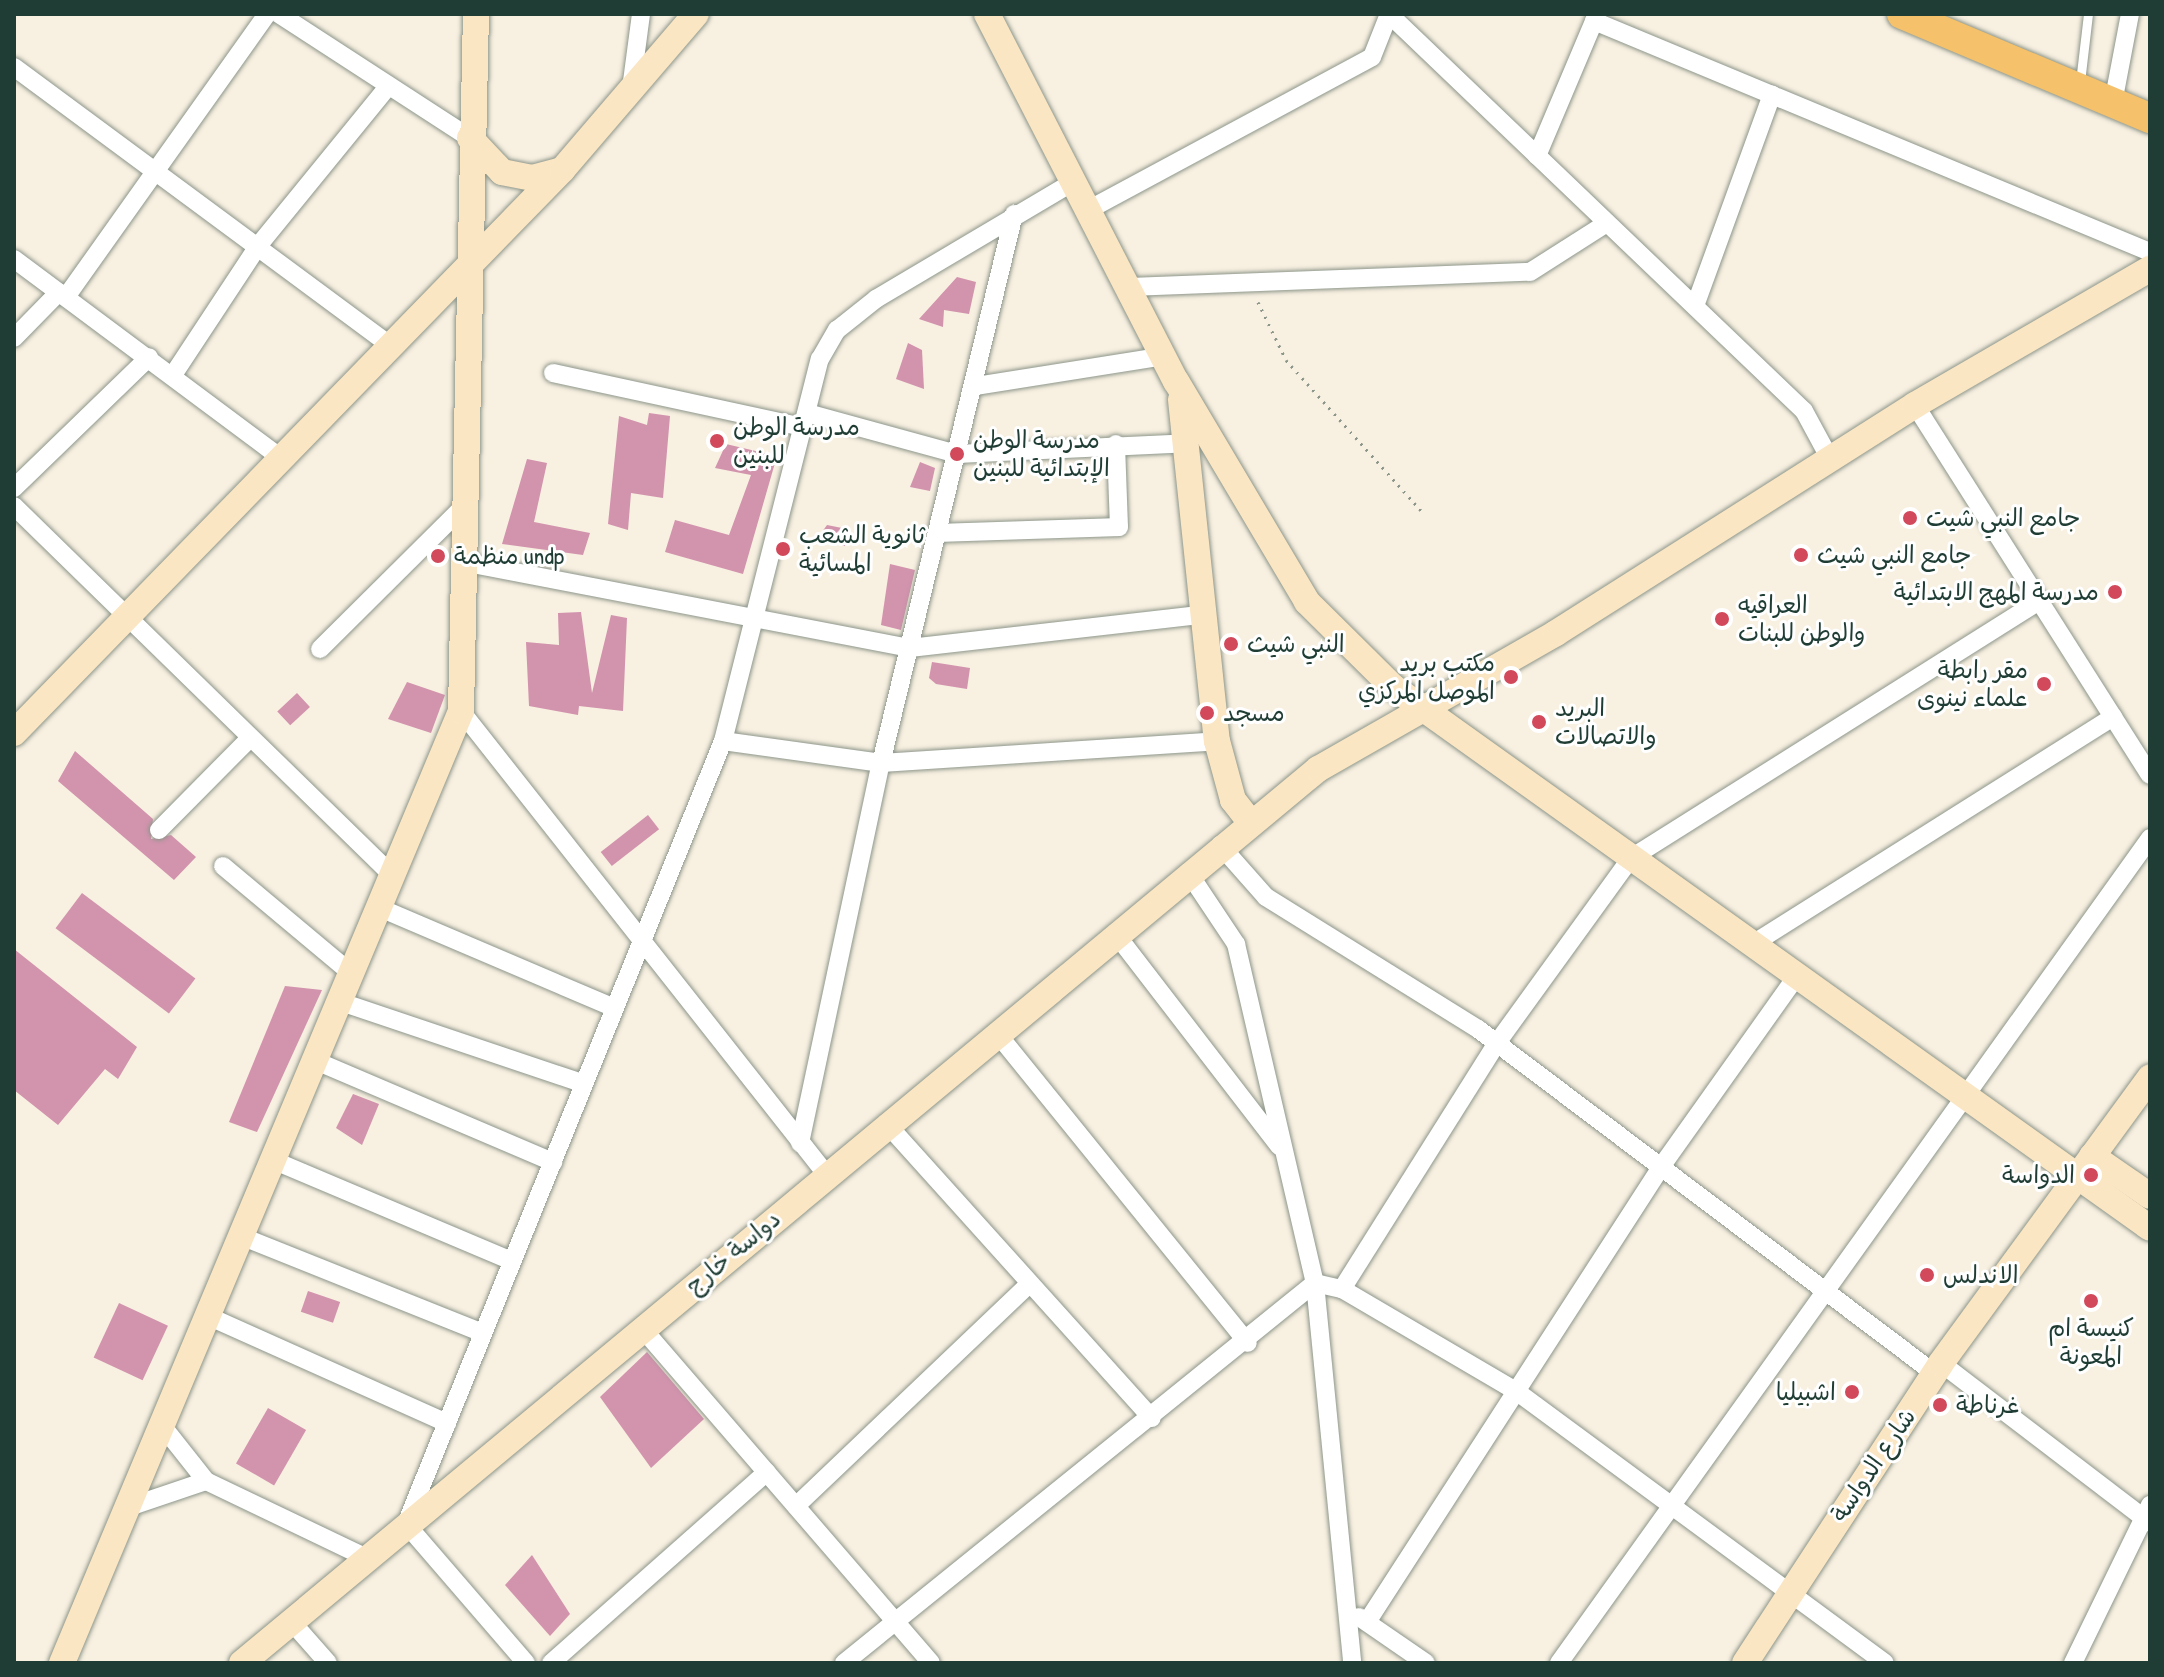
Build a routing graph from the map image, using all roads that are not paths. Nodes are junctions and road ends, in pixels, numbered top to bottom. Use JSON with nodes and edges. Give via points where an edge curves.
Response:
{"nodes":[{"id":1,"x":267,"y":14,"type":"edge"},
{"id":2,"x":279,"y":14,"type":"edge"},
{"id":3,"x":476,"y":14,"type":"edge"},
{"id":4,"x":641,"y":14,"type":"edge"},
{"id":5,"x":696,"y":14,"type":"edge"},
{"id":6,"x":987,"y":14,"type":"edge"},
{"id":7,"x":2088,"y":14,"type":"edge"},
{"id":8,"x":2130,"y":14,"type":"edge"},
{"id":9,"x":1595,"y":17,"type":"edge"},
{"id":10,"x":1917,"y":17,"type":"edge"},
{"id":11,"x":14,"y":67,"type":"edge"},
{"id":12,"x":387,"y":88,"type":"junction"},
{"id":13,"x":631,"y":89,"type":"junction"},
{"id":14,"x":2080,"y":89,"type":"junction"},
{"id":15,"x":1772,"y":95,"type":"junction"},
{"id":16,"x":2113,"y":103,"type":"junction"},
{"id":17,"x":2150,"y":118,"type":"edge"},
{"id":18,"x":470,"y":138,"type":"junction"},
{"id":19,"x":1537,"y":156,"type":"junction"},
{"id":20,"x":563,"y":169,"type":"junction"},
{"id":21,"x":154,"y":170,"type":"junction"},
{"id":22,"x":1075,"y":181,"type":"junction"},
{"id":23,"x":1090,"y":209,"type":"junction"},
{"id":24,"x":1014,"y":214,"type":"junction"},
{"id":25,"x":1607,"y":223,"type":"junction"},
{"id":26,"x":258,"y":246,"type":"junction"},
{"id":27,"x":2150,"y":252,"type":"edge"},
{"id":28,"x":14,"y":259,"type":"edge"},
{"id":29,"x":467,"y":263,"type":"junction"},
{"id":30,"x":2150,"y":269,"type":"edge"},
{"id":31,"x":1132,"y":287,"type":"junction"},
{"id":32,"x":63,"y":294,"type":"junction"},
{"id":33,"x":1695,"y":306,"type":"junction"},
{"id":34,"x":14,"y":338,"type":"edge"},
{"id":35,"x":389,"y":344,"type":"junction"},
{"id":36,"x":1165,"y":356,"type":"junction"},
{"id":37,"x":149,"y":357,"type":"junction"},
{"id":38,"x":553,"y":373,"type":"dead end"},
{"id":39,"x":173,"y":375,"type":"junction"},
{"id":40,"x":1176,"y":381,"type":"junction"},
{"id":41,"x":976,"y":386,"type":"junction"},
{"id":42,"x":1915,"y":405,"type":"junction"},
{"id":43,"x":805,"y":420,"type":"junction"},
{"id":44,"x":1187,"y":443,"type":"junction"},
{"id":45,"x":1116,"y":444,"type":"junction"},
{"id":46,"x":957,"y":454,"type":"junction"},
{"id":47,"x":280,"y":457,"type":"junction"},
{"id":48,"x":1830,"y":459,"type":"junction"},
{"id":49,"x":14,"y":488,"type":"edge"},
{"id":50,"x":14,"y":506,"type":"edge"},
{"id":51,"x":464,"y":506,"type":"junction"},
{"id":52,"x":938,"y":533,"type":"junction"},
{"id":53,"x":463,"y":562,"type":"junction"},
{"id":54,"x":2039,"y":601,"type":"junction"},
{"id":55,"x":1201,"y":615,"type":"junction"},
{"id":56,"x":125,"y":618,"type":"junction"},
{"id":57,"x":757,"y":621,"type":"junction"},
{"id":58,"x":910,"y":648,"type":"junction"},
{"id":59,"x":320,"y":649,"type":"dead end"},
{"id":60,"x":1426,"y":710,"type":"junction"},
{"id":61,"x":461,"y":711,"type":"junction"},
{"id":62,"x":2113,"y":717,"type":"junction"},
{"id":63,"x":18,"y":725,"type":"edge"},
{"id":64,"x":250,"y":738,"type":"junction"},
{"id":65,"x":723,"y":741,"type":"junction"},
{"id":66,"x":1217,"y":741,"type":"junction"},
{"id":67,"x":881,"y":763,"type":"junction"},
{"id":68,"x":2150,"y":775,"type":"edge"},
{"id":69,"x":1250,"y":822,"type":"junction"},
{"id":70,"x":159,"y":830,"type":"dead end"},
{"id":71,"x":2150,"y":838,"type":"edge"},
{"id":72,"x":1222,"y":844,"type":"junction"},
{"id":73,"x":1631,"y":858,"type":"junction"},
{"id":74,"x":223,"y":866,"type":"dead end"},
{"id":75,"x":1188,"y":872,"type":"junction"},
{"id":76,"x":393,"y":876,"type":"junction"},
{"id":77,"x":380,"y":908,"type":"junction"},
{"id":78,"x":1115,"y":933,"type":"junction"},
{"id":79,"x":642,"y":942,"type":"junction"},
{"id":80,"x":1751,"y":945,"type":"junction"},
{"id":81,"x":352,"y":974,"type":"junction"},
{"id":82,"x":1796,"y":977,"type":"junction"},
{"id":83,"x":341,"y":1002,"type":"junction"},
{"id":84,"x":615,"y":1008,"type":"junction"},
{"id":85,"x":996,"y":1032,"type":"junction"},
{"id":86,"x":1497,"y":1043,"type":"junction"},
{"id":87,"x":316,"y":1061,"type":"junction"},
{"id":88,"x":584,"y":1084,"type":"junction"},
{"id":89,"x":2148,"y":1086,"type":"edge"},
{"id":90,"x":1967,"y":1101,"type":"junction"},
{"id":91,"x":886,"y":1123,"type":"junction"},
{"id":92,"x":800,"y":1143,"type":"junction"},
{"id":93,"x":1284,"y":1151,"type":"junction"},
{"id":94,"x":2092,"y":1156,"type":"junction"},
{"id":95,"x":275,"y":1161,"type":"junction"},
{"id":96,"x":553,"y":1162,"type":"junction"},
{"id":97,"x":1661,"y":1167,"type":"junction"},
{"id":98,"x":826,"y":1174,"type":"junction"},
{"id":99,"x":2075,"y":1178,"type":"junction"},
{"id":100,"x":2150,"y":1196,"type":"edge"},
{"id":101,"x":2150,"y":1228,"type":"edge"},
{"id":102,"x":243,"y":1237,"type":"junction"},
{"id":103,"x":512,"y":1261,"type":"junction"},
{"id":104,"x":1315,"y":1283,"type":"junction"},
{"id":105,"x":1029,"y":1284,"type":"junction"},
{"id":106,"x":1342,"y":1289,"type":"junction"},
{"id":107,"x":1823,"y":1289,"type":"junction"},
{"id":108,"x":210,"y":1317,"type":"junction"},
{"id":109,"x":642,"y":1328,"type":"junction"},
{"id":110,"x":483,"y":1333,"type":"junction"},
{"id":111,"x":1248,"y":1343,"type":"junction"},
{"id":112,"x":1938,"y":1368,"type":"junction"},
{"id":113,"x":1516,"y":1391,"type":"junction"},
{"id":114,"x":1152,"y":1418,"type":"junction"},
{"id":115,"x":447,"y":1423,"type":"junction"},
{"id":116,"x":164,"y":1428,"type":"junction"},
{"id":117,"x":767,"y":1472,"type":"junction"},
{"id":118,"x":206,"y":1481,"type":"junction"},
{"id":119,"x":1675,"y":1502,"type":"junction"},
{"id":120,"x":132,"y":1506,"type":"junction"},
{"id":121,"x":796,"y":1506,"type":"junction"},
{"id":122,"x":2148,"y":1515,"type":"edge"},
{"id":123,"x":406,"y":1524,"type":"junction"},
{"id":124,"x":367,"y":1558,"type":"junction"},
{"id":125,"x":1790,"y":1589,"type":"junction"},
{"id":126,"x":1350,"y":1612,"type":"junction"},
{"id":127,"x":290,"y":1620,"type":"junction"},
{"id":128,"x":895,"y":1621,"type":"junction"},
{"id":129,"x":1367,"y":1622,"type":"junction"},
{"id":130,"x":62,"y":1663,"type":"edge"},
{"id":131,"x":242,"y":1663,"type":"edge"},
{"id":132,"x":328,"y":1663,"type":"edge"},
{"id":133,"x":526,"y":1663,"type":"edge"},
{"id":134,"x":551,"y":1663,"type":"edge"},
{"id":135,"x":844,"y":1663,"type":"edge"},
{"id":136,"x":931,"y":1663,"type":"edge"},
{"id":137,"x":1352,"y":1663,"type":"edge"},
{"id":138,"x":1426,"y":1663,"type":"edge"},
{"id":139,"x":1559,"y":1663,"type":"edge"},
{"id":140,"x":1745,"y":1663,"type":"edge"},
{"id":141,"x":1885,"y":1663,"type":"edge"},
{"id":142,"x":2073,"y":1663,"type":"edge"}],
"edges":[{"from":1,"to":21,"type":"street"},
{"from":2,"to":12,"type":"street"},
{"from":3,"to":18,"type":"street"},
{"from":4,"to":13,"type":"street"},
{"from":5,"to":13,"type":"street"},
{"from":6,"to":22,"type":"street"},
{"from":7,"to":14,"type":"lane"},
{"from":8,"to":16,"type":"street"},
{"from":9,"to":15,"type":"street"},
{"from":9,"to":19,"type":"street"},
{"from":10,"to":14,"type":"main road"},
{"from":11,"to":21,"type":"street"},
{"from":12,"to":18,"type":"street"},
{"from":12,"to":26,"type":"street"},
{"from":13,"to":20,"type":"street"},
{"from":14,"to":16,"type":"main road"},
{"from":15,"to":27,"type":"street"},
{"from":15,"to":33,"type":"street"},
{"from":16,"to":17,"type":"main road"},
{"from":18,"to":20,"type":"street","via":[[489,163],[517,177]]},
{"from":18,"to":29,"type":"street"},
{"from":19,"to":23,"type":"street","via":[[1389,14],[1372,57]]},
{"from":19,"to":25,"type":"street"},
{"from":20,"to":29,"type":"street"},
{"from":21,"to":26,"type":"street"},
{"from":21,"to":32,"type":"street"},
{"from":22,"to":23,"type":"street"},
{"from":22,"to":24,"type":"street"},
{"from":23,"to":31,"type":"street"},
{"from":24,"to":41,"type":"street"},
{"from":24,"to":43,"type":"street","via":[[837,330],[820,359]]},
{"from":25,"to":31,"type":"street","via":[[1530,272]]},
{"from":25,"to":33,"type":"street"},
{"from":26,"to":35,"type":"street"},
{"from":26,"to":39,"type":"street"},
{"from":28,"to":32,"type":"street"},
{"from":29,"to":35,"type":"street"},
{"from":29,"to":51,"type":"street"},
{"from":30,"to":42,"type":"street","name":"دواسة خارج"},
{"from":31,"to":36,"type":"street"},
{"from":32,"to":34,"type":"street"},
{"from":32,"to":37,"type":"street"},
{"from":33,"to":48,"type":"street","via":[[1804,411]]},
{"from":35,"to":47,"type":"street"},
{"from":36,"to":40,"type":"street"},
{"from":36,"to":41,"type":"street"},
{"from":37,"to":39,"type":"street"},
{"from":37,"to":49,"type":"street"},
{"from":38,"to":43,"type":"street"},
{"from":39,"to":47,"type":"street"},
{"from":40,"to":44,"type":"street"},
{"from":40,"to":60,"type":"street","via":[[1307,602]]},
{"from":41,"to":46,"type":"street"},
{"from":42,"to":48,"type":"street","name":"دواسة خارج"},
{"from":42,"to":54,"type":"street"},
{"from":43,"to":46,"type":"street"},
{"from":43,"to":57,"type":"street"},
{"from":44,"to":45,"type":"street"},
{"from":44,"to":55,"type":"street"},
{"from":45,"to":46,"type":"street"},
{"from":45,"to":52,"type":"street","via":[[1119,527]]},
{"from":46,"to":52,"type":"street"},
{"from":47,"to":56,"type":"street"},
{"from":48,"to":60,"type":"street","name":"دواسة خارج"},
{"from":50,"to":56,"type":"street"},
{"from":51,"to":53,"type":"street"},
{"from":51,"to":59,"type":"street"},
{"from":52,"to":58,"type":"street"},
{"from":53,"to":57,"type":"street"},
{"from":53,"to":61,"type":"street"},
{"from":54,"to":62,"type":"street"},
{"from":54,"to":73,"type":"street"},
{"from":55,"to":58,"type":"street"},
{"from":55,"to":66,"type":"street"},
{"from":56,"to":63,"type":"street"},
{"from":56,"to":64,"type":"street"},
{"from":57,"to":58,"type":"street"},
{"from":57,"to":65,"type":"street"},
{"from":58,"to":67,"type":"street"},
{"from":60,"to":69,"type":"street","name":"دواسة خارج","via":[[1318,769]]},
{"from":60,"to":73,"type":"street"},
{"from":61,"to":76,"type":"street"},
{"from":61,"to":79,"type":"street"},
{"from":62,"to":68,"type":"street"},
{"from":62,"to":80,"type":"street"},
{"from":64,"to":70,"type":"street"},
{"from":64,"to":76,"type":"street"},
{"from":65,"to":67,"type":"street"},
{"from":65,"to":79,"type":"street"},
{"from":66,"to":67,"type":"street"},
{"from":66,"to":69,"type":"street","via":[[1233,800]]},
{"from":67,"to":92,"type":"street"},
{"from":69,"to":72,"type":"street","name":"دواسة خارج"},
{"from":71,"to":90,"type":"street"},
{"from":72,"to":75,"type":"street","name":"دواسة خارج"},
{"from":72,"to":86,"type":"street","via":[[1266,897]]},
{"from":73,"to":80,"type":"street"},
{"from":73,"to":86,"type":"street"},
{"from":74,"to":81,"type":"street"},
{"from":75,"to":78,"type":"street","name":"دواسة خارج"},
{"from":75,"to":93,"type":"street","via":[[1236,944]]},
{"from":76,"to":77,"type":"street"},
{"from":77,"to":81,"type":"street"},
{"from":77,"to":84,"type":"street"},
{"from":78,"to":85,"type":"street","name":"دواسة خارج"},
{"from":78,"to":93,"type":"street"},
{"from":79,"to":84,"type":"street"},
{"from":79,"to":92,"type":"street"},
{"from":80,"to":82,"type":"street"},
{"from":81,"to":83,"type":"street"},
{"from":82,"to":90,"type":"street"},
{"from":82,"to":97,"type":"street"},
{"from":83,"to":87,"type":"street"},
{"from":83,"to":88,"type":"street"},
{"from":84,"to":88,"type":"street"},
{"from":85,"to":91,"type":"street","name":"دواسة خارج"},
{"from":85,"to":111,"type":"street"},
{"from":86,"to":97,"type":"street"},
{"from":86,"to":106,"type":"street"},
{"from":87,"to":95,"type":"street"},
{"from":87,"to":96,"type":"street"},
{"from":88,"to":96,"type":"street"},
{"from":89,"to":94,"type":"street","name":"شارع الدواسة"},
{"from":90,"to":99,"type":"street"},
{"from":90,"to":107,"type":"street"},
{"from":91,"to":98,"type":"street","name":"دواسة خارج"},
{"from":91,"to":105,"type":"street"},
{"from":92,"to":98,"type":"street"},
{"from":93,"to":104,"type":"street"},
{"from":94,"to":99,"type":"street","name":"شارع الدواسة"},
{"from":94,"to":100,"type":"street"},
{"from":95,"to":102,"type":"street"},
{"from":95,"to":103,"type":"street"},
{"from":96,"to":103,"type":"street"},
{"from":97,"to":107,"type":"street"},
{"from":97,"to":113,"type":"street"},
{"from":98,"to":109,"type":"street","name":"دواسة خارج"},
{"from":99,"to":101,"type":"street"},
{"from":99,"to":112,"type":"street","name":"شارع الدواسة"},
{"from":102,"to":108,"type":"street"},
{"from":102,"to":110,"type":"street"},
{"from":103,"to":110,"type":"street"},
{"from":104,"to":106,"type":"street"},
{"from":104,"to":111,"type":"street"},
{"from":104,"to":126,"type":"street"},
{"from":105,"to":114,"type":"street"},
{"from":105,"to":121,"type":"street"},
{"from":106,"to":113,"type":"street"},
{"from":107,"to":112,"type":"street"},
{"from":107,"to":119,"type":"street"},
{"from":108,"to":115,"type":"street"},
{"from":108,"to":116,"type":"street"},
{"from":109,"to":117,"type":"street"},
{"from":109,"to":123,"type":"street","name":"دواسة خارج"},
{"from":110,"to":115,"type":"street"},
{"from":111,"to":114,"type":"street"},
{"from":112,"to":122,"type":"street"},
{"from":112,"to":125,"type":"street","name":"شارع الدواسة"},
{"from":113,"to":119,"type":"street"},
{"from":113,"to":129,"type":"street"},
{"from":114,"to":128,"type":"street"},
{"from":115,"to":123,"type":"street"},
{"from":116,"to":118,"type":"street"},
{"from":116,"to":120,"type":"street"},
{"from":117,"to":121,"type":"street"},
{"from":117,"to":134,"type":"street"},
{"from":118,"to":120,"type":"street"},
{"from":118,"to":124,"type":"street"},
{"from":119,"to":125,"type":"street"},
{"from":119,"to":139,"type":"street"},
{"from":120,"to":130,"type":"street"},
{"from":121,"to":128,"type":"street"},
{"from":122,"to":142,"type":"street"},
{"from":123,"to":124,"type":"street","name":"دواسة خارج"},
{"from":123,"to":133,"type":"street"},
{"from":124,"to":127,"type":"street","name":"دواسة خارج"},
{"from":125,"to":140,"type":"street","name":"شارع الدواسة"},
{"from":125,"to":141,"type":"street"},
{"from":126,"to":129,"type":"street"},
{"from":126,"to":137,"type":"street"},
{"from":127,"to":131,"type":"street","name":"دواسة خارج"},
{"from":127,"to":132,"type":"street"},
{"from":128,"to":135,"type":"street"},
{"from":128,"to":136,"type":"street"},
{"from":129,"to":138,"type":"street"}]}
